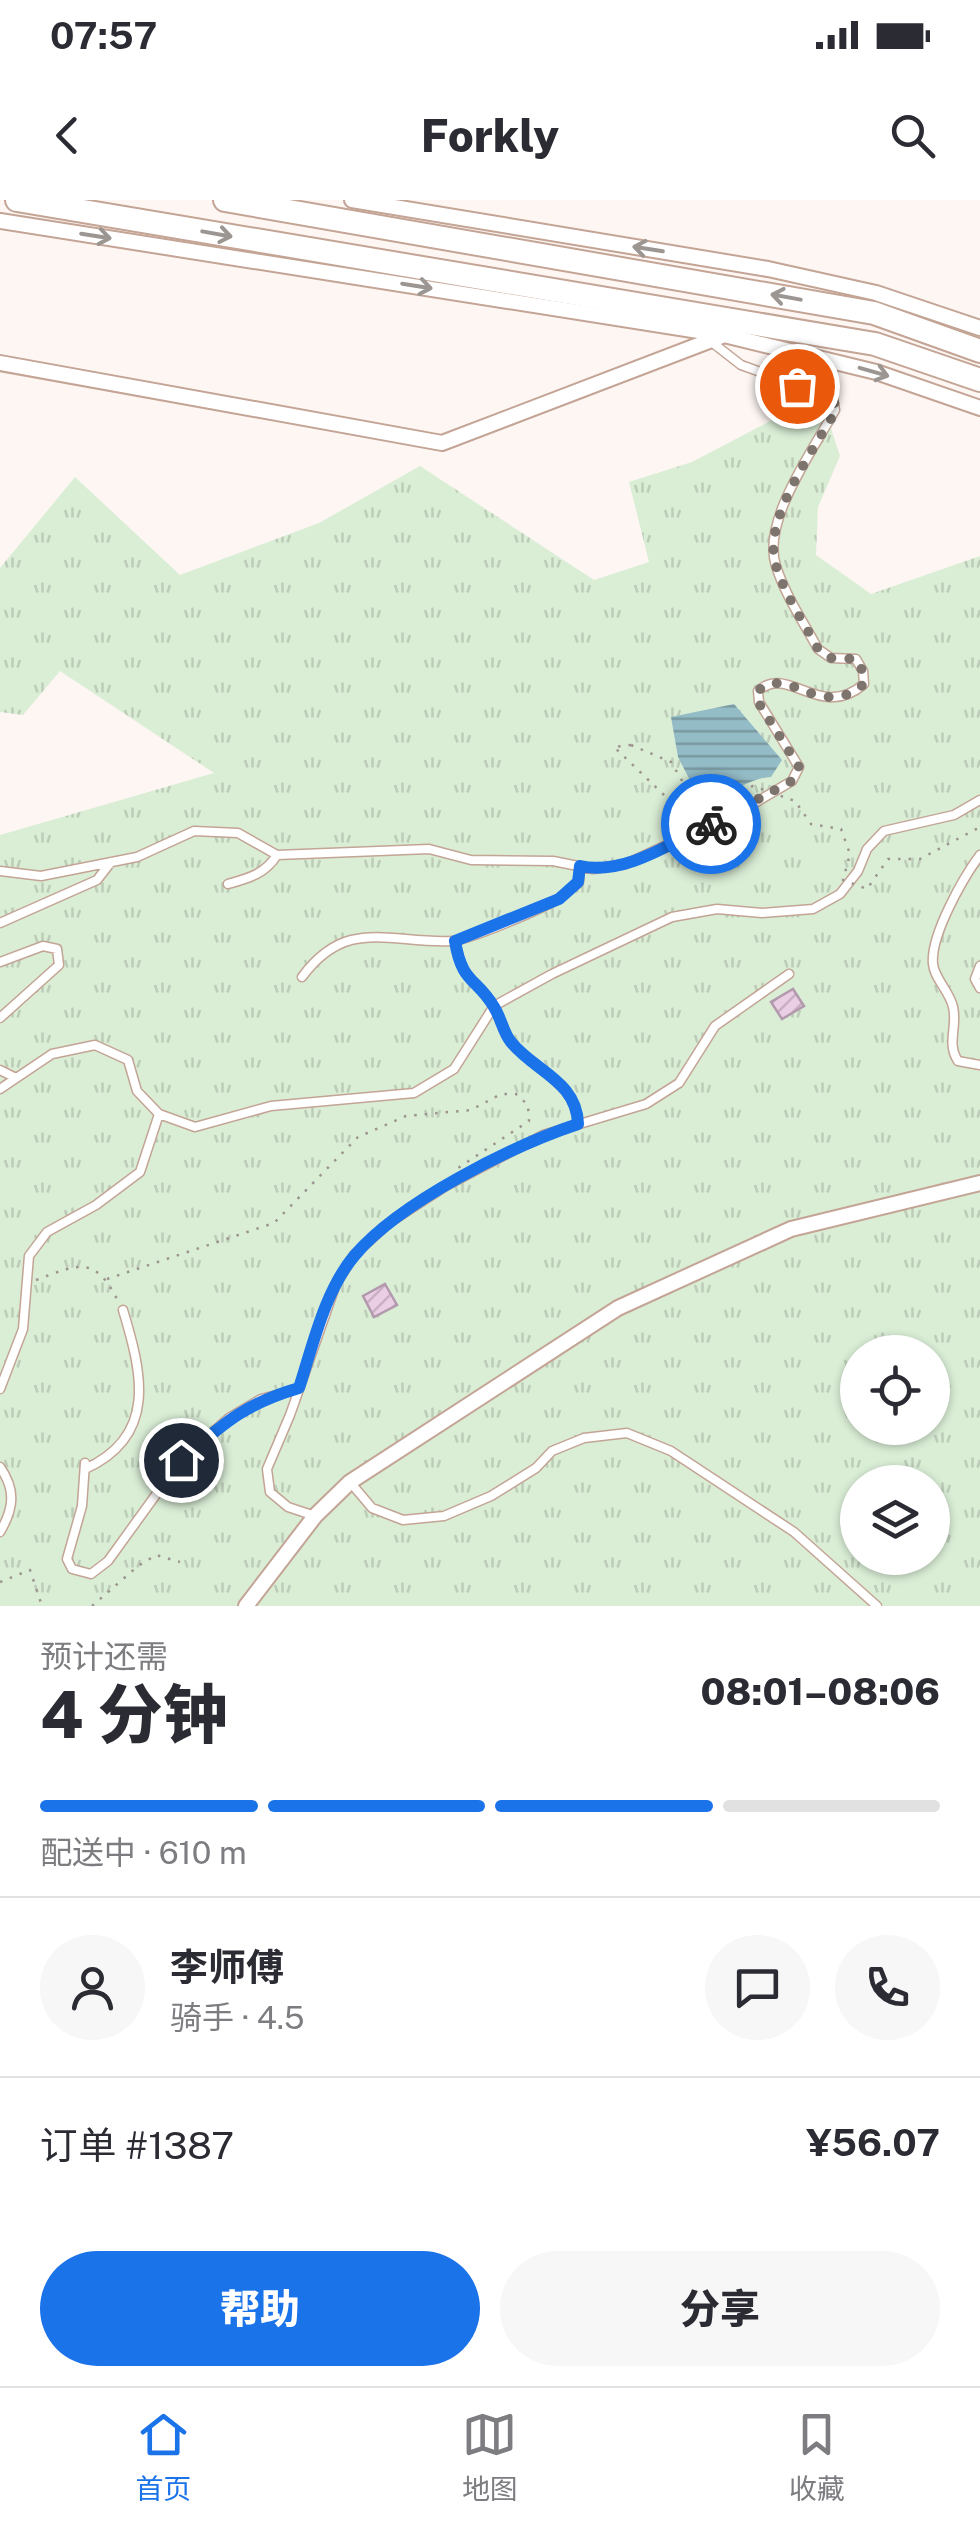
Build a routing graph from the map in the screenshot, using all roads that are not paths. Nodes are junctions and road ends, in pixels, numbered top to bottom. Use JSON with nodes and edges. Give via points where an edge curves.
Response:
{"nodes":[{"id":1,"x":17,"y":200,"type":"edge"},
{"id":2,"x":226,"y":200,"type":"edge"},
{"id":3,"x":352,"y":200,"type":"edge"},
{"id":4,"x":0,"y":221,"type":"edge"},
{"id":5,"x":980,"y":328,"type":"edge"},
{"id":6,"x":717,"y":338,"type":"junction"},
{"id":7,"x":980,"y":351,"type":"edge"},
{"id":8,"x":0,"y":363,"type":"edge"},
{"id":9,"x":980,"y":380,"type":"edge"},
{"id":10,"x":980,"y":408,"type":"edge"},
{"id":11,"x":980,"y":800,"type":"edge"},
{"id":12,"x":278,"y":854,"type":"junction"},
{"id":13,"x":980,"y":855,"type":"edge"},
{"id":14,"x":111,"y":862,"type":"junction"},
{"id":15,"x":580,"y":866,"type":"junction"},
{"id":16,"x":0,"y":871,"type":"edge"},
{"id":17,"x":228,"y":884,"type":"dead end"},
{"id":18,"x":0,"y":924,"type":"edge"},
{"id":19,"x":455,"y":941,"type":"junction"},
{"id":20,"x":0,"y":962,"type":"edge"},
{"id":21,"x":980,"y":966,"type":"edge"},
{"id":22,"x":789,"y":974,"type":"dead end"},
{"id":23,"x":302,"y":978,"type":"dead end"},
{"id":24,"x":980,"y":988,"type":"edge"},
{"id":25,"x":494,"y":1006,"type":"junction"},
{"id":26,"x":0,"y":1018,"type":"edge"},
{"id":27,"x":980,"y":1066,"type":"edge"},
{"id":28,"x":0,"y":1070,"type":"edge"},
{"id":29,"x":16,"y":1078,"type":"junction"},
{"id":30,"x":0,"y":1088,"type":"edge"},
{"id":31,"x":159,"y":1114,"type":"junction"},
{"id":32,"x":578,"y":1124,"type":"junction"},
{"id":33,"x":980,"y":1183,"type":"edge"},
{"id":34,"x":123,"y":1310,"type":"road end"},
{"id":35,"x":299,"y":1388,"type":"junction"},
{"id":36,"x":0,"y":1389,"type":"edge"},
{"id":37,"x":0,"y":1467,"type":"edge"},
{"id":38,"x":350,"y":1482,"type":"junction"},
{"id":39,"x":315,"y":1516,"type":"junction"},
{"id":40,"x":0,"y":1532,"type":"edge"},
{"id":41,"x":246,"y":1606,"type":"edge"},
{"id":42,"x":877,"y":1606,"type":"edge"}],
"edges":[{"from":1,"to":9,"type":"main road","one_way":true,"via":[[875,344]]},
{"from":7,"to":2,"type":"main road","one_way":true,"via":[[874,312]]},
{"from":5,"to":3,"type":"street","one_way":true,"via":[[876,293],[768,269]]},
{"from":4,"to":6,"type":"street","one_way":true},
{"from":6,"to":8,"type":"street","via":[[442,444]]},
{"from":6,"to":10,"type":"street","one_way":true,"via":[[876,372]]},
{"from":6,"to":15,"type":"lane","via":[[741,365],[833,398],[836,410],[782,506],[772,540],[775,565],[818,649],[831,658],[856,659],[864,684],[834,699],[767,682],[758,702],[799,767],[792,781],[626,864]]},
{"from":11,"to":25,"type":"lane","via":[[954,815],[884,832],[840,894],[813,909],[717,909],[672,917]]},
{"from":12,"to":14,"type":"lane","via":[[238,833],[194,831]]},
{"from":12,"to":15,"type":"lane","via":[[429,848],[471,860]]},
{"from":12,"to":17,"type":"lane","via":[[254,876]]},
{"from":13,"to":27,"type":"lane","via":[[938,936],[932,966],[954,1008],[951,1051],[958,1061]]},
{"from":14,"to":16,"type":"lane","via":[[41,876]]},
{"from":14,"to":18,"type":"lane","via":[[96,880]]},
{"from":15,"to":19,"type":"lane","via":[[578,882],[559,899]]},
{"from":19,"to":23,"type":"lane","via":[[372,936],[318,955]]},
{"from":19,"to":25,"type":"lane","via":[[466,977]]},
{"from":20,"to":26,"type":"lane","via":[[43,946],[58,949],[59,965]]},
{"from":21,"to":24,"type":"lane"},
{"from":22,"to":32,"type":"lane","via":[[715,1026],[678,1083],[646,1104]]},
{"from":25,"to":31,"type":"lane","via":[[454,1068],[414,1093],[271,1106],[195,1127]]},
{"from":25,"to":32,"type":"lane","via":[[513,1044],[566,1090]]},
{"from":28,"to":29,"type":"lane"},
{"from":29,"to":30,"type":"lane"},
{"from":29,"to":31,"type":"lane","via":[[52,1054],[95,1046],[128,1060],[138,1090]]},
{"from":31,"to":36,"type":"lane","via":[[140,1172],[47,1232],[29,1256],[23,1330]]},
{"from":32,"to":35,"type":"lane","via":[[446,1186],[354,1255],[336,1284]]},
{"from":33,"to":38,"type":"street","via":[[791,1229],[618,1308]]},
{"from":34,"to":35,"type":"lane","via":[[139,1364],[139,1407],[110,1457],[85,1466],[67,1559],[72,1569],[91,1574],[108,1561],[181,1460],[230,1418],[261,1399]]},
{"from":35,"to":39,"type":"lane","via":[[267,1470],[270,1492]]},
{"from":37,"to":40,"type":"lane","via":[[13,1500]]},
{"from":38,"to":39,"type":"street"},
{"from":38,"to":42,"type":"lane","via":[[372,1508],[403,1520],[444,1516],[491,1496],[552,1450],[627,1433],[671,1451],[794,1532]]},
{"from":39,"to":41,"type":"street"}]}
